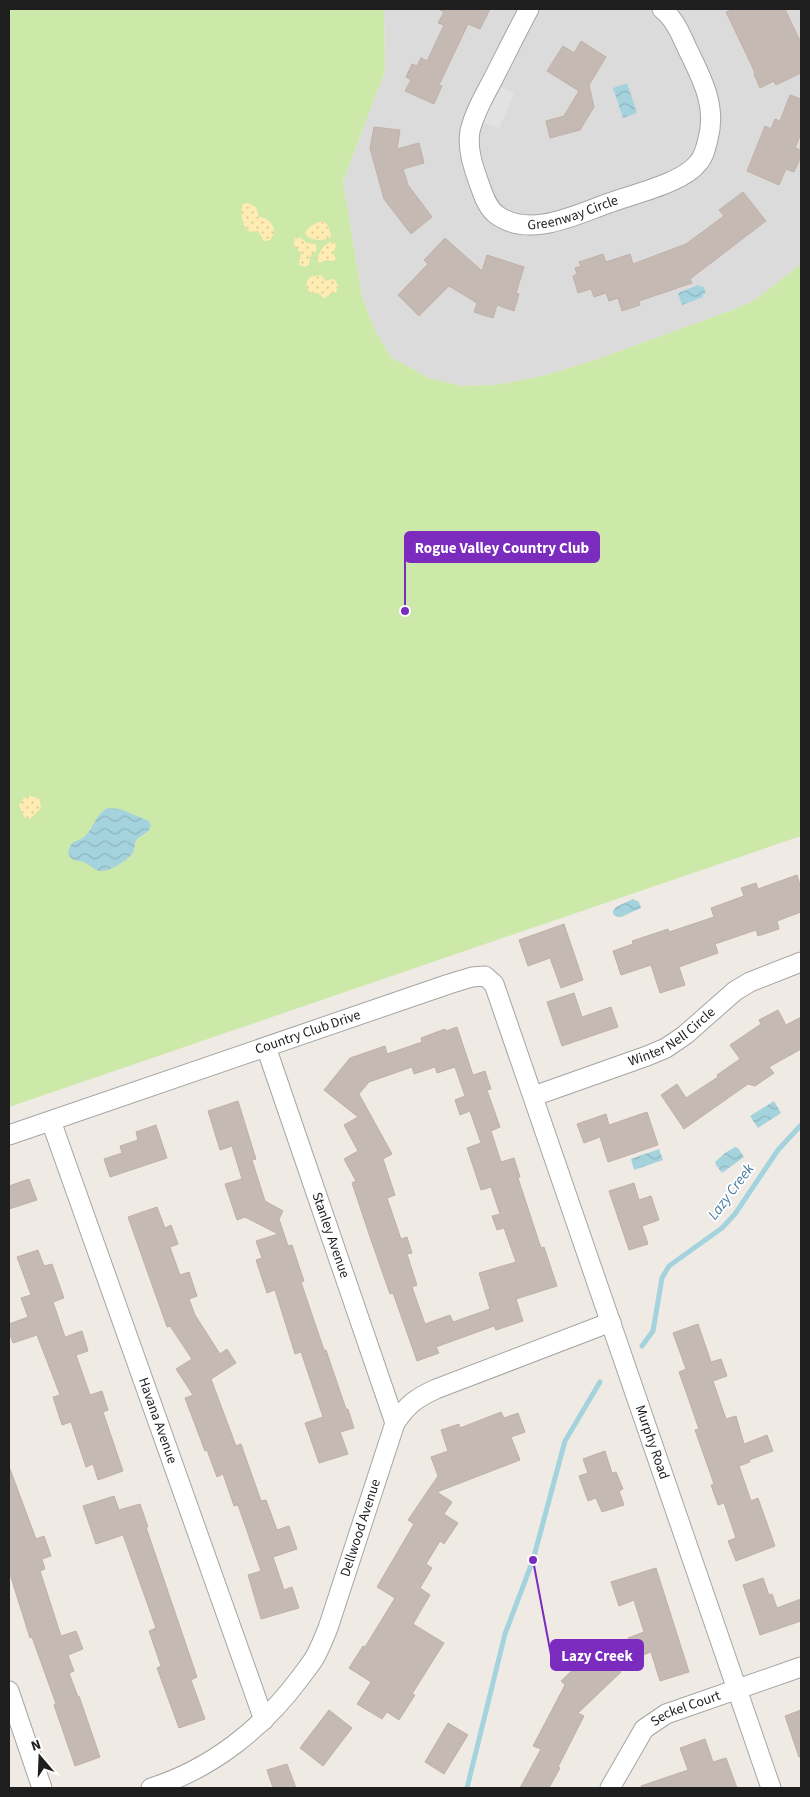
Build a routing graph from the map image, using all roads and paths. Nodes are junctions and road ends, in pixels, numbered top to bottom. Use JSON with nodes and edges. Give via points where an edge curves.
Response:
{"nodes":[{"id":1,"x":528,"y":9,"type":"edge"},
{"id":2,"x":662,"y":9,"type":"edge"},
{"id":3,"x":801,"y":962,"type":"edge"},
{"id":4,"x":266,"y":1047,"type":"junction"},
{"id":5,"x":534,"y":1096,"type":"junction"},
{"id":6,"x":51,"y":1121,"type":"junction"},
{"id":7,"x":9,"y":1135,"type":"edge"},
{"id":8,"x":611,"y":1322,"type":"junction"},
{"id":9,"x":395,"y":1423,"type":"junction"},
{"id":10,"x":801,"y":1667,"type":"edge"},
{"id":11,"x":738,"y":1690,"type":"junction"},
{"id":12,"x":9,"y":1691,"type":"edge"},
{"id":13,"x":264,"y":1720,"type":"junction"},
{"id":14,"x":42,"y":1788,"type":"edge"},
{"id":15,"x":153,"y":1788,"type":"edge"},
{"id":16,"x":610,"y":1788,"type":"edge"},
{"id":17,"x":771,"y":1788,"type":"edge"}],
"edges":[{"from":1,"to":2,"type":"street","name":"Greenway Circle","via":[[476,112],[469,148],[484,199],[496,215],[530,225],[553,222],[680,178],[698,164],[710,133],[710,101],[675,23]]},
{"from":3,"to":5,"type":"street","name":"Winter Nell Circle","via":[[735,991],[666,1048]]},
{"from":4,"to":5,"type":"street","name":"Country Club Drive","via":[[449,984],[486,976],[494,984]]},
{"from":4,"to":6,"type":"street","name":"Country Club Drive"},
{"from":4,"to":9,"type":"street","name":"Stanley Avenue"},
{"from":5,"to":8,"type":"street","name":"Murphy Road"},
{"from":6,"to":7,"type":"street","name":"Country Club Drive"},
{"from":6,"to":13,"type":"street","name":"Havana Avenue"},
{"from":8,"to":9,"type":"street","name":"Dellwood Avenue","via":[[418,1397]]},
{"from":8,"to":11,"type":"street","name":"Murphy Road"},
{"from":9,"to":13,"type":"street","name":"Dellwood Avenue","via":[[328,1628],[315,1657]]},
{"from":10,"to":11,"type":"street","name":"Seckel Court"},
{"from":11,"to":16,"type":"street","name":"Seckel Court","via":[[666,1714],[644,1729]]},
{"from":11,"to":17,"type":"street","name":"Murphy Road"},
{"from":12,"to":14,"type":"street"},
{"from":13,"to":15,"type":"street","name":"Dellwood Avenue","via":[[229,1750]]}]}
